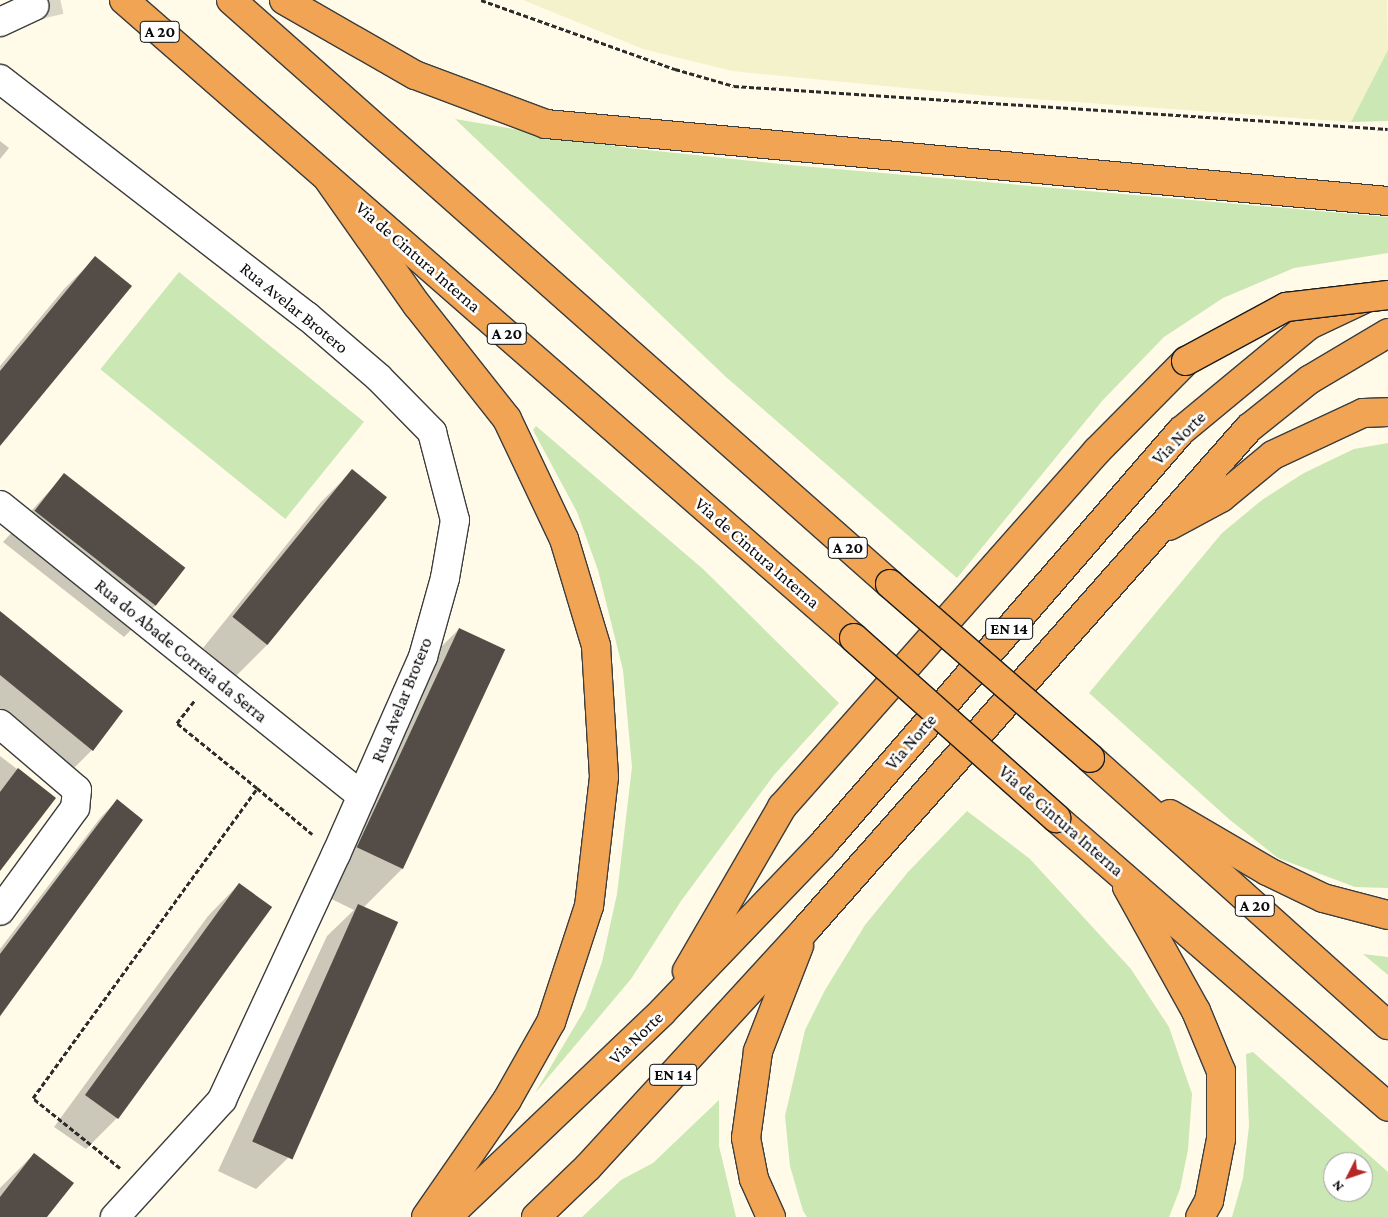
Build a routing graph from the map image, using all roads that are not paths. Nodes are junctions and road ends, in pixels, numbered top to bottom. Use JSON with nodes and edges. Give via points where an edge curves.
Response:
{"nodes":[{"id":1,"x":124,"y":0,"type":"edge"},
{"id":2,"x":231,"y":0,"type":"edge"},
{"id":3,"x":284,"y":0,"type":"edge"},
{"id":4,"x":35,"y":6,"type":"tunnel mouth"},
{"id":5,"x":0,"y":22,"type":"edge"},
{"id":6,"x":0,"y":79,"type":"edge"},
{"id":7,"x":328,"y":179,"type":"junction"},
{"id":8,"x":1388,"y":201,"type":"edge"},
{"id":9,"x":1388,"y":288,"type":"edge"},
{"id":10,"x":1388,"y":295,"type":"edge"},
{"id":11,"x":1388,"y":333,"type":"edge"},
{"id":12,"x":1388,"y":412,"type":"edge"},
{"id":13,"x":0,"y":505,"type":"edge"},
{"id":14,"x":1150,"y":536,"type":"junction"},
{"id":15,"x":0,"y":724,"type":"edge"},
{"id":16,"x":1123,"y":787,"type":"junction"},
{"id":17,"x":362,"y":796,"type":"junction"},
{"id":18,"x":1120,"y":872,"type":"junction"},
{"id":19,"x":0,"y":912,"type":"edge"},
{"id":20,"x":1388,"y":915,"type":"edge"},
{"id":21,"x":806,"y":928,"type":"junction"},
{"id":22,"x":664,"y":1011,"type":"junction"},
{"id":23,"x":1388,"y":1025,"type":"edge"},
{"id":24,"x":1388,"y":1107,"type":"edge"},
{"id":25,"x":115,"y":1217,"type":"edge"},
{"id":26,"x":426,"y":1217,"type":"edge"},
{"id":27,"x":447,"y":1217,"type":"edge"},
{"id":28,"x":536,"y":1217,"type":"edge"},
{"id":29,"x":771,"y":1217,"type":"edge"},
{"id":30,"x":1200,"y":1217,"type":"edge"}],
"edges":[{"from":1,"to":7,"type":"highway","name":"Via de Cintura Interna","number":"A 20"},
{"from":2,"to":16,"type":"highway","number":"A 20","bridge":true},
{"from":3,"to":8,"type":"highway","via":[[415,75],[546,124]]},
{"from":4,"to":5,"type":"street"},
{"from":6,"to":17,"type":"street","name":"Rua Avelar Brotero","via":[[306,316],[379,378],[432,432],[456,520],[445,578],[423,657]]},
{"from":7,"to":18,"type":"highway","name":"Via de Cintura Interna","number":"A 20","bridge":true},
{"from":7,"to":26,"type":"highway","via":[[417,305],[507,418],[564,539],[596,646],[604,778],[589,906],[551,1022],[507,1100]]},
{"from":9,"to":22,"type":"highway","name":"Via Norte","number":"EN 14","via":[[1309,325],[1181,431],[822,844]]},
{"from":10,"to":22,"type":"highway","bridge":true,"via":[[1286,307],[1186,362],[1097,451],[782,808]]},
{"from":11,"to":14,"type":"highway","number":"EN 14","via":[[1309,380],[1249,428]]},
{"from":12,"to":14,"type":"highway","via":[[1363,413],[1273,455],[1221,498]]},
{"from":13,"to":17,"type":"street","name":"Rua do Abade Correia da Serra"},
{"from":14,"to":21,"type":"highway","number":"EN 14"},
{"from":15,"to":19,"type":"street","via":[[77,790],[75,808]]},
{"from":16,"to":20,"type":"highway","via":[[1267,871],[1323,898]]},
{"from":16,"to":23,"type":"highway","number":"A 20"},
{"from":17,"to":25,"type":"street","name":"Rua Avelar Brotero","via":[[222,1100]]},
{"from":18,"to":24,"type":"highway","name":"Via de Cintura Interna","number":"A 20"},
{"from":18,"to":30,"type":"highway","via":[[1196,1011],[1221,1071],[1221,1139],[1209,1201]]},
{"from":21,"to":28,"type":"highway","number":"EN 14","via":[[588,1167]]},
{"from":21,"to":29,"type":"highway","via":[[758,1051],[746,1138],[754,1179]]},
{"from":22,"to":27,"type":"highway","name":"Via Norte","number":"EN 14"}]}
